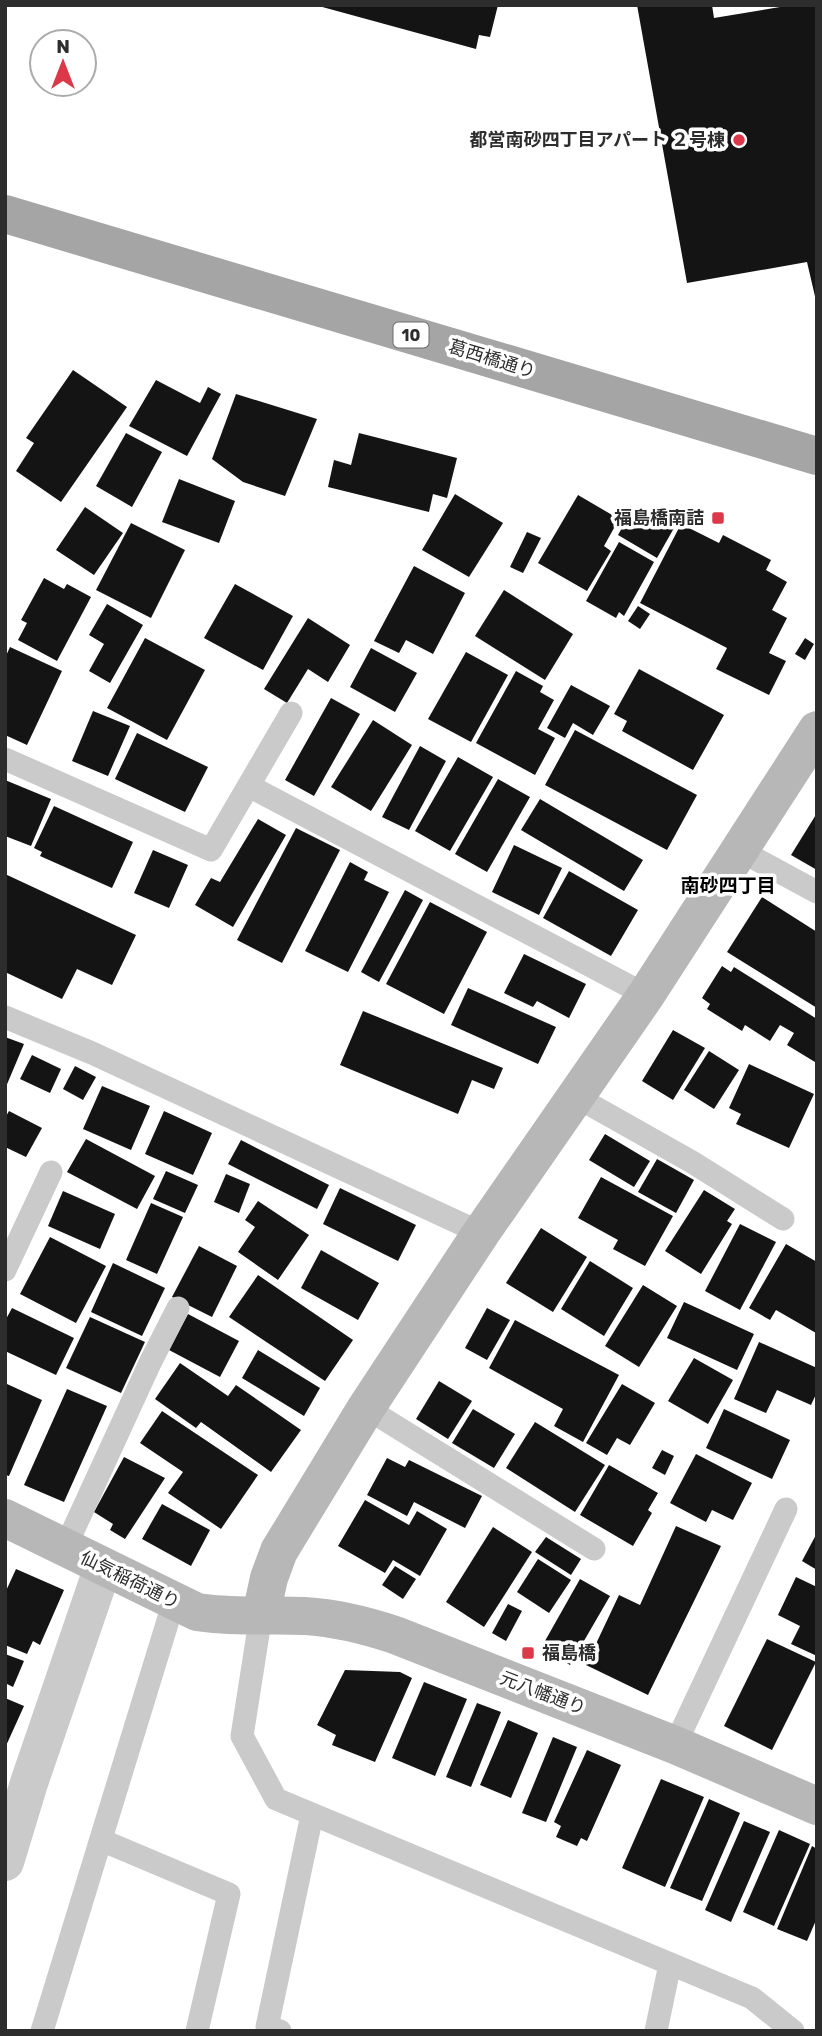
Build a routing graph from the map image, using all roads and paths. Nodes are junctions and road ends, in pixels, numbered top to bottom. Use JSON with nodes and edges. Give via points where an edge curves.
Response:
{"nodes":[{"id":1,"x":5,"y":215,"type":"edge"},
{"id":2,"x":817,"y":456,"type":"edge"},
{"id":3,"x":291,"y":713,"type":"dead end"},
{"id":4,"x":817,"y":730,"type":"edge"},
{"id":5,"x":5,"y":759,"type":"edge"},
{"id":6,"x":249,"y":786,"type":"junction"},
{"id":7,"x":739,"y":850,"type":"junction"},
{"id":8,"x":817,"y":892,"type":"edge"},
{"id":9,"x":646,"y":995,"type":"junction"},
{"id":10,"x":5,"y":1017,"type":"edge"},
{"id":11,"x":575,"y":1096,"type":"junction"},
{"id":12,"x":51,"y":1172,"type":"dead end"},
{"id":13,"x":783,"y":1219,"type":"dead end"},
{"id":14,"x":481,"y":1233,"type":"junction"},
{"id":15,"x":5,"y":1270,"type":"edge"},
{"id":16,"x":178,"y":1308,"type":"dead end"},
{"id":17,"x":366,"y":1408,"type":"junction"},
{"id":18,"x":786,"y":1509,"type":"dead end"},
{"id":19,"x":5,"y":1518,"type":"edge"},
{"id":20,"x":65,"y":1548,"type":"junction"},
{"id":21,"x":594,"y":1549,"type":"dead end"},
{"id":22,"x":103,"y":1567,"type":"junction"},
{"id":23,"x":174,"y":1601,"type":"junction"},
{"id":24,"x":261,"y":1615,"type":"junction"},
{"id":25,"x":675,"y":1745,"type":"junction"},
{"id":26,"x":17,"y":1778,"type":"edge"},
{"id":27,"x":817,"y":1806,"type":"edge"},
{"id":28,"x":312,"y":1815,"type":"junction"},
{"id":29,"x":101,"y":1840,"type":"junction"},
{"id":30,"x":5,"y":1862,"type":"edge"},
{"id":31,"x":670,"y":1965,"type":"junction"},
{"id":32,"x":42,"y":2031,"type":"edge"},
{"id":33,"x":197,"y":2031,"type":"edge"},
{"id":34,"x":280,"y":2031,"type":"edge"},
{"id":35,"x":656,"y":2031,"type":"edge"},
{"id":36,"x":793,"y":2031,"type":"edge"}],
"edges":[{"from":1,"to":2,"type":"main road","name":"葛西橋通り","number":"10"},
{"from":3,"to":6,"type":"lane"},
{"from":4,"to":7,"type":"street"},
{"from":5,"to":6,"type":"lane","via":[[211,850]]},
{"from":6,"to":9,"type":"lane"},
{"from":7,"to":8,"type":"lane"},
{"from":7,"to":9,"type":"street"},
{"from":9,"to":11,"type":"street"},
{"from":10,"to":14,"type":"lane"},
{"from":11,"to":13,"type":"lane"},
{"from":11,"to":14,"type":"street"},
{"from":12,"to":15,"type":"lane"},
{"from":14,"to":17,"type":"street"},
{"from":16,"to":20,"type":"lane"},
{"from":17,"to":21,"type":"lane"},
{"from":17,"to":24,"type":"street","via":[[279,1551]]},
{"from":18,"to":25,"type":"lane"},
{"from":19,"to":20,"type":"street","name":"仙気稲荷通り"},
{"from":20,"to":22,"type":"street","name":"仙気稲荷通り"},
{"from":22,"to":23,"type":"street","name":"仙気稲荷通り"},
{"from":22,"to":26,"type":"street"},
{"from":23,"to":24,"type":"street","name":"仙気稲荷通り","via":[[213,1615]]},
{"from":23,"to":29,"type":"lane"},
{"from":24,"to":25,"type":"street","name":"元八幡通り","via":[[353,1621]]},
{"from":24,"to":28,"type":"lane","via":[[242,1736],[276,1799]]},
{"from":25,"to":27,"type":"street","name":"元八幡通り"},
{"from":26,"to":30,"type":"street"},
{"from":28,"to":31,"type":"lane"},
{"from":28,"to":34,"type":"lane","via":[[267,2027]]},
{"from":29,"to":32,"type":"lane"},
{"from":29,"to":33,"type":"lane","via":[[229,1894]]},
{"from":31,"to":35,"type":"lane"},
{"from":31,"to":36,"type":"lane","via":[[752,1998]]}]}
